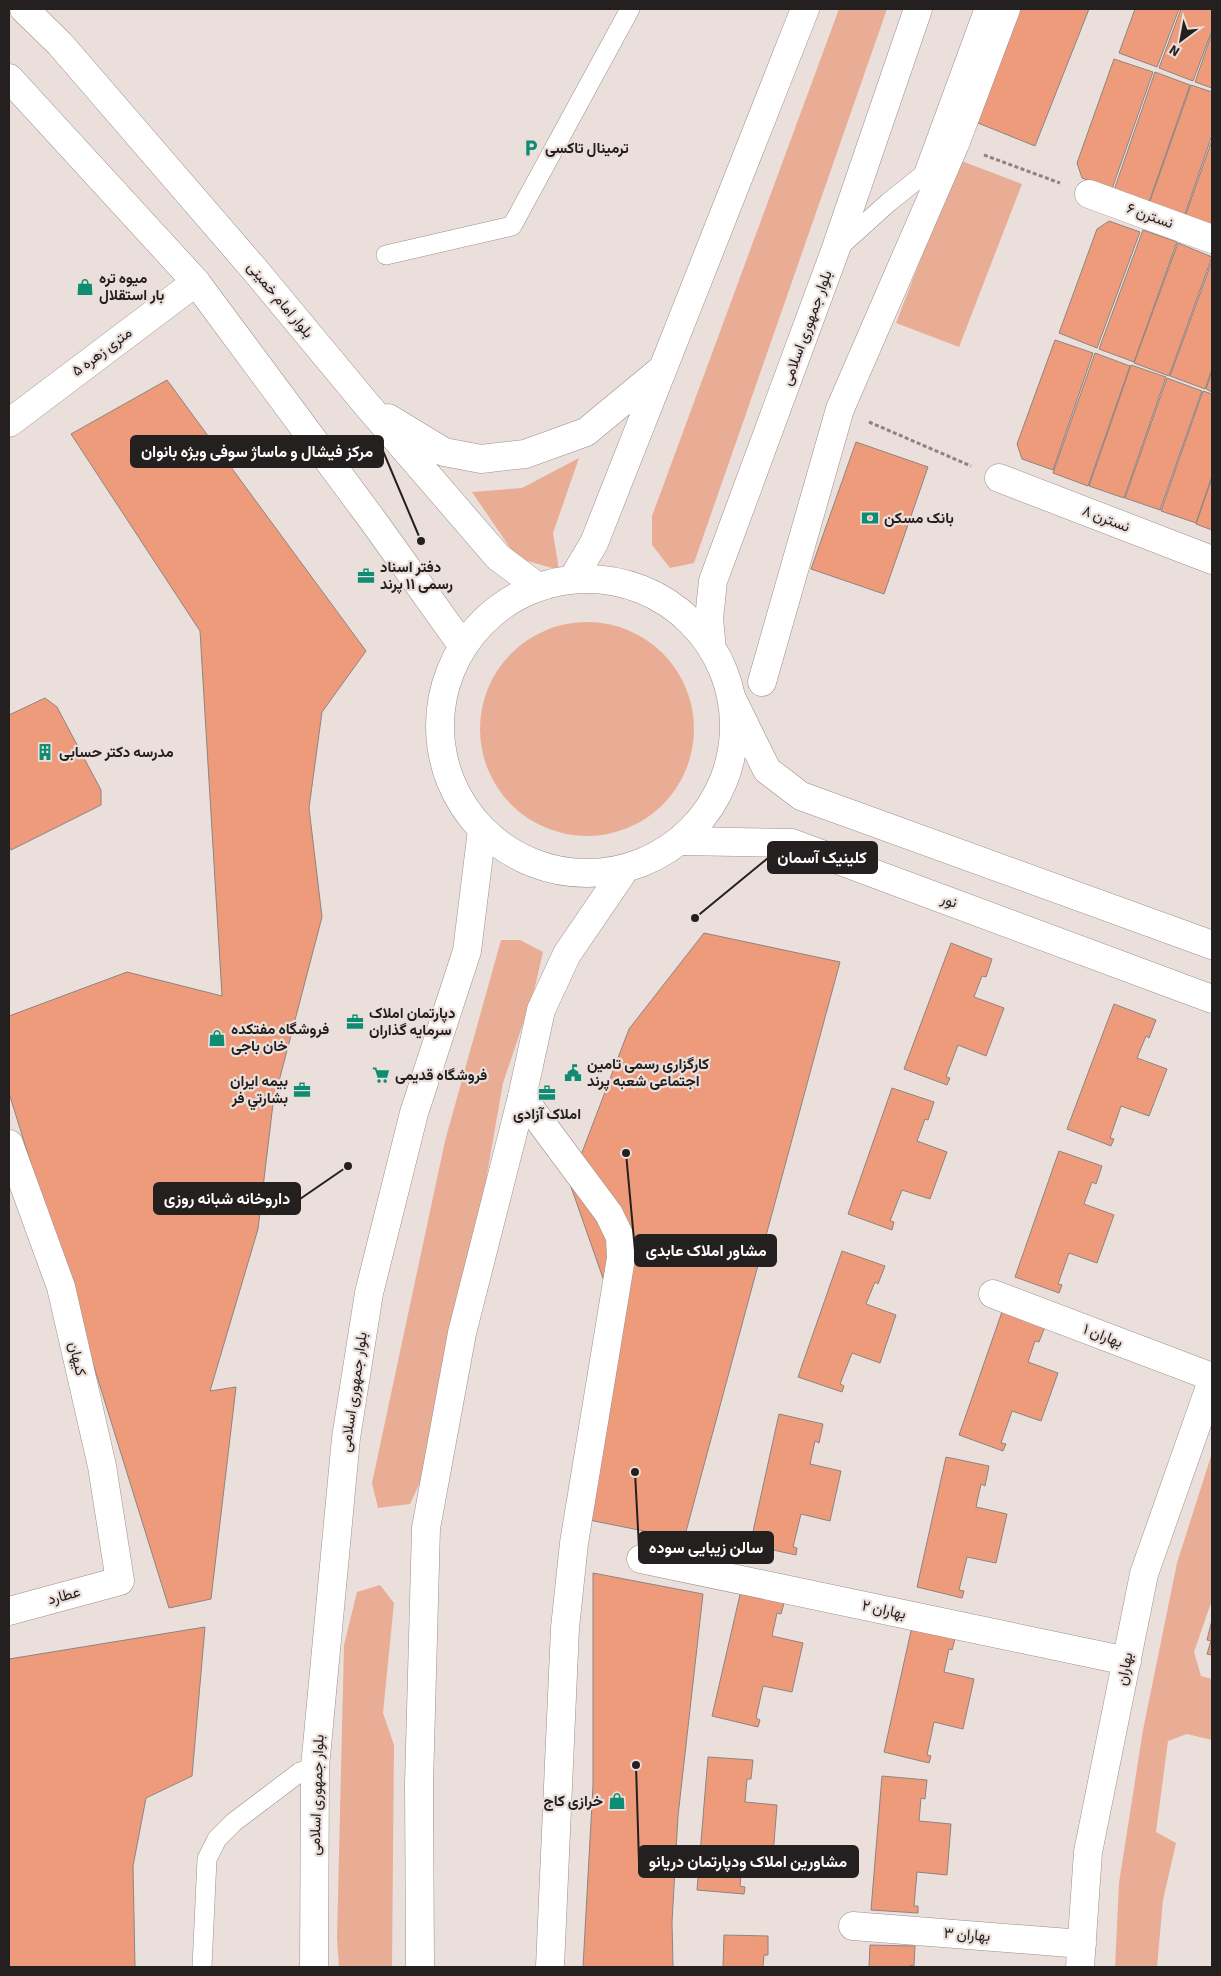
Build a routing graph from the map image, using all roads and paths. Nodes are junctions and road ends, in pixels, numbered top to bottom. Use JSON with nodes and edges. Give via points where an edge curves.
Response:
{"nodes":[{"id":1,"x":24,"y":9,"type":"edge"},
{"id":2,"x":630,"y":9,"type":"edge"},
{"id":3,"x":805,"y":9,"type":"edge"},
{"id":4,"x":918,"y":9,"type":"edge"},
{"id":5,"x":984,"y":9,"type":"edge"},
{"id":6,"x":1006,"y":9,"type":"edge"},
{"id":7,"x":9,"y":78,"type":"edge"},
{"id":8,"x":955,"y":144,"type":"junction"},
{"id":9,"x":1089,"y":194,"type":"joint"},
{"id":10,"x":1212,"y":239,"type":"edge"},
{"id":11,"x":836,"y":251,"type":"junction"},
{"id":12,"x":386,"y":255,"type":"dead end"},
{"id":13,"x":196,"y":282,"type":"junction"},
{"id":14,"x":662,"y":369,"type":"junction"},
{"id":15,"x":367,"y":406,"type":"junction"},
{"id":16,"x":840,"y":409,"type":"junction"},
{"id":17,"x":9,"y":423,"type":"edge"},
{"id":18,"x":999,"y":478,"type":"joint"},
{"id":19,"x":1212,"y":560,"type":"edge"},
{"id":20,"x":572,"y":580,"type":"junction"},
{"id":21,"x":538,"y":587,"type":"junction"},
{"id":22,"x":462,"y":645,"type":"junction"},
{"id":23,"x":712,"y":649,"type":"junction"},
{"id":24,"x":762,"y":682,"type":"dead end"},
{"id":25,"x":732,"y":699,"type":"junction"},
{"id":26,"x":482,"y":830,"type":"junction"},
{"id":27,"x":680,"y":841,"type":"junction"},
{"id":28,"x":625,"y":869,"type":"junction"},
{"id":29,"x":1212,"y":945,"type":"edge"},
{"id":30,"x":1212,"y":999,"type":"edge"},
{"id":31,"x":522,"y":1097,"type":"junction"},
{"id":32,"x":9,"y":1144,"type":"edge"},
{"id":33,"x":993,"y":1294,"type":"dead end"},
{"id":34,"x":1212,"y":1379,"type":"edge"},
{"id":35,"x":641,"y":1559,"type":"dead end"},
{"id":36,"x":120,"y":1580,"type":"joint"},
{"id":37,"x":9,"y":1610,"type":"edge"},
{"id":38,"x":1127,"y":1660,"type":"junction"},
{"id":39,"x":315,"y":1767,"type":"junction"},
{"id":40,"x":853,"y":1926,"type":"dead end"},
{"id":41,"x":1081,"y":1956,"type":"edge"},
{"id":42,"x":202,"y":1967,"type":"edge"},
{"id":43,"x":314,"y":1967,"type":"edge"},
{"id":44,"x":420,"y":1967,"type":"edge"},
{"id":45,"x":550,"y":1967,"type":"edge"}],
"edges":[{"from":1,"to":15,"type":"main road","name":"بلوار امام خمینی","via":[[60,44],[255,270]]},
{"from":2,"to":12,"type":"lane","via":[[512,226]]},
{"from":3,"to":14,"type":"main road"},
{"from":4,"to":11,"type":"main road","name":"بلوار جمهوری اسلامی"},
{"from":5,"to":11,"type":"lane","via":[[922,175]]},
{"from":6,"to":8,"type":"main road"},
{"from":7,"to":13,"type":"main road"},
{"from":8,"to":9,"type":"path"},
{"from":8,"to":16,"type":"main road"},
{"from":9,"to":10,"type":"main road","name":"نسترن ۶"},
{"from":11,"to":23,"type":"main road","name":"بلوار جمهوری اسلامی","via":[[713,581],[709,618]]},
{"from":13,"to":17,"type":"main road","name":"۵ متری زهره"},
{"from":13,"to":22,"type":"main road"},
{"from":14,"to":15,"type":"main road","via":[[586,432],[525,454],[481,459],[444,452]]},
{"from":14,"to":20,"type":"main road","via":[[594,543]]},
{"from":15,"to":21,"type":"main road","name":"بلوار امام خمینی","via":[[498,557]]},
{"from":16,"to":18,"type":"path"},
{"from":16,"to":24,"type":"main road"},
{"from":18,"to":19,"type":"main road","name":"نسترن ۸"},
{"from":20,"to":21,"type":"main road"},
{"from":20,"to":23,"type":"main road","via":[[613,582],[652,594],[686,618]]},
{"from":21,"to":22,"type":"main road","via":[[498,608]]},
{"from":22,"to":26,"type":"main road","via":[[448,677],[440,718],[443,758],[458,797]]},
{"from":23,"to":25,"type":"main road"},
{"from":25,"to":27,"type":"main road","via":[[734,739],[726,778],[707,812]]},
{"from":25,"to":29,"type":"main road","via":[[767,770],[801,796]]},
{"from":26,"to":28,"type":"main road","via":[[513,853],[549,868],[587,874]]},
{"from":26,"to":39,"type":"main road","name":"بلوار جمهوری اسلامی","via":[[467,951],[414,1113],[369,1292],[346,1438]]},
{"from":27,"to":28,"type":"main road","via":[[654,858]]},
{"from":27,"to":30,"type":"main road","name":"نور","via":[[792,843]]},
{"from":28,"to":31,"type":"main road","via":[[567,954],[541,1010]]},
{"from":31,"to":44,"type":"main road","via":[[462,1333],[426,1528],[419,1784]]},
{"from":31,"to":45,"type":"main road","via":[[609,1214],[620,1238],[621,1258],[574,1543],[565,1628]]},
{"from":32,"to":36,"type":"main road","name":"کیهان","via":[[61,1287],[102,1466]]},
{"from":33,"to":34,"type":"main road","name":"بهاران ۱"},
{"from":34,"to":38,"type":"main road","name":"بهاران","via":[[1144,1574]]},
{"from":35,"to":38,"type":"main road","name":"بهاران ۲"},
{"from":36,"to":37,"type":"main road","name":"عطارد"},
{"from":38,"to":41,"type":"main road","name":"بهاران","via":[[1088,1852]]},
{"from":39,"to":42,"type":"lane","via":[[300,1772],[234,1822],[217,1839],[208,1859]]},
{"from":39,"to":43,"type":"main road","name":"بلوار جمهوری اسلامی"},
{"from":40,"to":41,"type":"main road","name":"بهاران ۳"}]}
